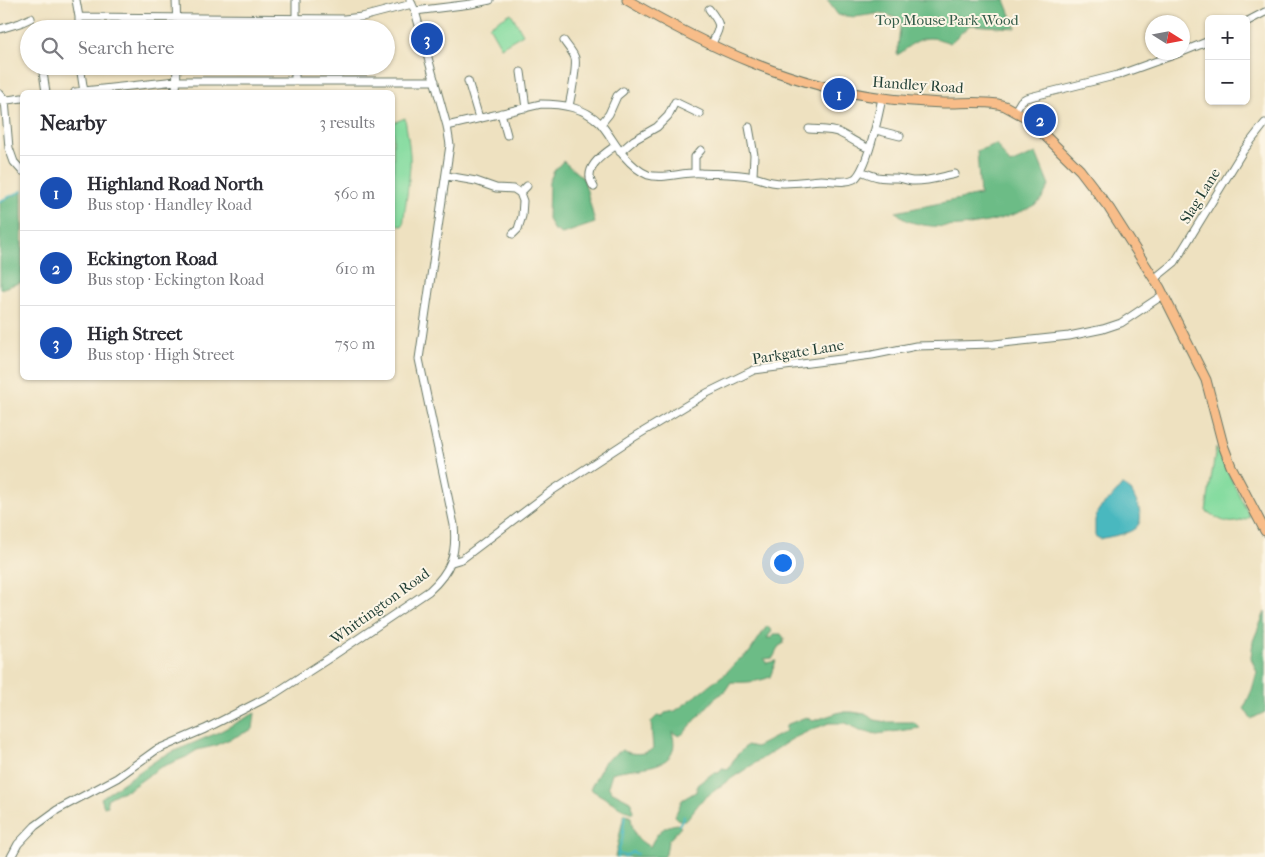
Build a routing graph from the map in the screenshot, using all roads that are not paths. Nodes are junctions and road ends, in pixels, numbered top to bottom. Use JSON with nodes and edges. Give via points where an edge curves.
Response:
{"nodes":[{"id":1,"x":76,"y":0,"type":"edge"},
{"id":2,"x":176,"y":0,"type":"edge"},
{"id":3,"x":296,"y":0,"type":"edge"},
{"id":4,"x":490,"y":0,"type":"edge"},
{"id":5,"x":627,"y":0,"type":"edge"},
{"id":6,"x":449,"y":3,"type":"edge"},
{"id":7,"x":412,"y":5,"type":"edge"},
{"id":8,"x":709,"y":9,"type":"dead end"},
{"id":9,"x":1265,"y":12,"type":"edge"},
{"id":10,"x":79,"y":17,"type":"joint"},
{"id":11,"x":31,"y":18,"type":"dead end"},
{"id":12,"x":177,"y":18,"type":"junction"},
{"id":13,"x":296,"y":18,"type":"junction"},
{"id":14,"x":27,"y":20,"type":"edge"},
{"id":15,"x":1250,"y":20,"type":"edge"},
{"id":16,"x":20,"y":23,"type":"edge"},
{"id":17,"x":0,"y":29,"type":"edge"},
{"id":18,"x":564,"y":41,"type":"dead end"},
{"id":19,"x":1205,"y":43,"type":"edge"},
{"id":20,"x":711,"y":46,"type":"junction"},
{"id":21,"x":1190,"y":49,"type":"edge"},
{"id":22,"x":584,"y":55,"type":"dead end"},
{"id":23,"x":574,"y":57,"type":"junction"},
{"id":24,"x":1160,"y":60,"type":"edge"},
{"id":25,"x":521,"y":72,"type":"dead end"},
{"id":26,"x":43,"y":75,"type":"edge"},
{"id":27,"x":81,"y":75,"type":"edge"},
{"id":28,"x":176,"y":75,"type":"edge"},
{"id":29,"x":295,"y":75,"type":"edge"},
{"id":30,"x":295,"y":80,"type":"junction"},
{"id":31,"x":176,"y":81,"type":"junction"},
{"id":32,"x":435,"y":81,"type":"junction"},
{"id":33,"x":468,"y":81,"type":"dead end"},
{"id":34,"x":46,"y":90,"type":"edge"},
{"id":35,"x":84,"y":90,"type":"edge"},
{"id":36,"x":101,"y":90,"type":"edge"},
{"id":37,"x":176,"y":90,"type":"edge"},
{"id":38,"x":623,"y":91,"type":"dead end"},
{"id":39,"x":2,"y":98,"type":"edge"},
{"id":40,"x":20,"y":98,"type":"edge"},
{"id":41,"x":882,"y":98,"type":"junction"},
{"id":42,"x":569,"y":106,"type":"junction"},
{"id":43,"x":526,"y":108,"type":"junction"},
{"id":44,"x":1015,"y":111,"type":"junction"},
{"id":45,"x":501,"y":113,"type":"junction"},
{"id":46,"x":700,"y":114,"type":"dead end"},
{"id":47,"x":479,"y":118,"type":"junction"},
{"id":48,"x":1265,"y":123,"type":"edge"},
{"id":49,"x":601,"y":124,"type":"junction"},
{"id":50,"x":447,"y":126,"type":"junction"},
{"id":51,"x":749,"y":127,"type":"dead end"},
{"id":52,"x":809,"y":130,"type":"dead end"},
{"id":53,"x":876,"y":130,"type":"junction"},
{"id":54,"x":508,"y":135,"type":"dead end"},
{"id":55,"x":900,"y":136,"type":"dead end"},
{"id":56,"x":868,"y":148,"type":"junction"},
{"id":57,"x":618,"y":149,"type":"junction"},
{"id":58,"x":701,"y":150,"type":"dead end"},
{"id":59,"x":20,"y":169,"type":"edge"},
{"id":60,"x":861,"y":171,"type":"junction"},
{"id":61,"x":695,"y":172,"type":"junction"},
{"id":62,"x":955,"y":174,"type":"dead end"},
{"id":63,"x":447,"y":176,"type":"junction"},
{"id":64,"x":753,"y":176,"type":"junction"},
{"id":65,"x":527,"y":186,"type":"dead end"},
{"id":66,"x":594,"y":187,"type":"dead end"},
{"id":67,"x":520,"y":193,"type":"junction"},
{"id":68,"x":511,"y":236,"type":"dead end"},
{"id":69,"x":1154,"y":278,"type":"junction"},
{"id":70,"x":1163,"y":295,"type":"junction"},
{"id":71,"x":1265,"y":531,"type":"edge"},
{"id":72,"x":452,"y":562,"type":"junction"},
{"id":73,"x":11,"y":857,"type":"edge"}],
"edges":[{"from":1,"to":10,"type":"street"},
{"from":2,"to":12,"type":"street"},
{"from":3,"to":13,"type":"street"},
{"from":4,"to":6,"type":"street","via":[[472,4]]},
{"from":5,"to":20,"type":"main road","name":"Handley Road"},
{"from":6,"to":7,"type":"street"},
{"from":7,"to":13,"type":"street","via":[[362,17]]},
{"from":7,"to":32,"type":"street","name":"Whittington Road"},
{"from":8,"to":20,"type":"street","via":[[719,22]]},
{"from":9,"to":15,"type":"street"},
{"from":10,"to":12,"type":"street"},
{"from":11,"to":14,"type":"street"},
{"from":12,"to":13,"type":"street"},
{"from":16,"to":17,"type":"street"},
{"from":18,"to":23,"type":"street"},
{"from":19,"to":21,"type":"street"},
{"from":20,"to":41,"type":"main road","name":"Handley Road","via":[[800,79]]},
{"from":22,"to":23,"type":"street"},
{"from":23,"to":42,"type":"street"},
{"from":24,"to":44,"type":"street","via":[[1118,75],[1026,98]]},
{"from":25,"to":43,"type":"street"},
{"from":26,"to":34,"type":"street"},
{"from":27,"to":35,"type":"street"},
{"from":28,"to":31,"type":"street"},
{"from":29,"to":30,"type":"street"},
{"from":30,"to":31,"type":"street"},
{"from":30,"to":32,"type":"street"},
{"from":31,"to":36,"type":"street"},
{"from":31,"to":37,"type":"street"},
{"from":32,"to":50,"type":"street","name":"Whittington Road"},
{"from":33,"to":47,"type":"street"},
{"from":38,"to":49,"type":"street"},
{"from":39,"to":40,"type":"street"},
{"from":39,"to":59,"type":"street","via":[[9,148]]},
{"from":41,"to":44,"type":"main road","name":"Handley Road","via":[[946,103],[989,102]]},
{"from":41,"to":53,"type":"street"},
{"from":42,"to":43,"type":"street","via":[[547,104]]},
{"from":42,"to":49,"type":"street","via":[[589,114]]},
{"from":43,"to":45,"type":"street"},
{"from":44,"to":69,"type":"main road","name":"Handley Road","via":[[1027,118],[1080,170]]},
{"from":45,"to":47,"type":"street"},
{"from":45,"to":54,"type":"street"},
{"from":46,"to":57,"type":"street","via":[[675,102],[657,127]]},
{"from":47,"to":50,"type":"street"},
{"from":48,"to":69,"type":"street","name":"Slag Lane","via":[[1243,151],[1174,262]]},
{"from":49,"to":57,"type":"street"},
{"from":50,"to":63,"type":"street","name":"Whittington Road","via":[[450,145]]},
{"from":51,"to":64,"type":"street","via":[[754,155]]},
{"from":52,"to":56,"type":"street","via":[[840,133]]},
{"from":53,"to":55,"type":"street"},
{"from":53,"to":56,"type":"street"},
{"from":56,"to":60,"type":"street"},
{"from":57,"to":61,"type":"street","via":[[633,166],[649,175]]},
{"from":57,"to":66,"type":"street","via":[[595,162],[589,176]]},
{"from":58,"to":61,"type":"street","via":[[695,156]]},
{"from":60,"to":62,"type":"street","via":[[877,178],[911,181]]},
{"from":60,"to":64,"type":"street","via":[[845,182],[771,182]]},
{"from":61,"to":64,"type":"street"},
{"from":63,"to":67,"type":"street","via":[[476,180]]},
{"from":63,"to":72,"type":"street","name":"Whittington Road","via":[[419,359],[454,525]]},
{"from":65,"to":67,"type":"street"},
{"from":67,"to":68,"type":"street","via":[[522,216],[518,229]]},
{"from":69,"to":70,"type":"main road","name":"Handley Road"},
{"from":70,"to":71,"type":"main road","name":"Handley Road","via":[[1206,380],[1231,466]]},
{"from":70,"to":72,"type":"street","name":"Parkgate Lane","via":[[1121,323],[1069,336],[994,344],[916,346],[754,370],[707,393],[631,439]]},
{"from":72,"to":73,"type":"street","name":"Whittington Road","via":[[439,582],[429,590],[274,694],[156,750],[117,778],[57,810],[34,826]]}]}
